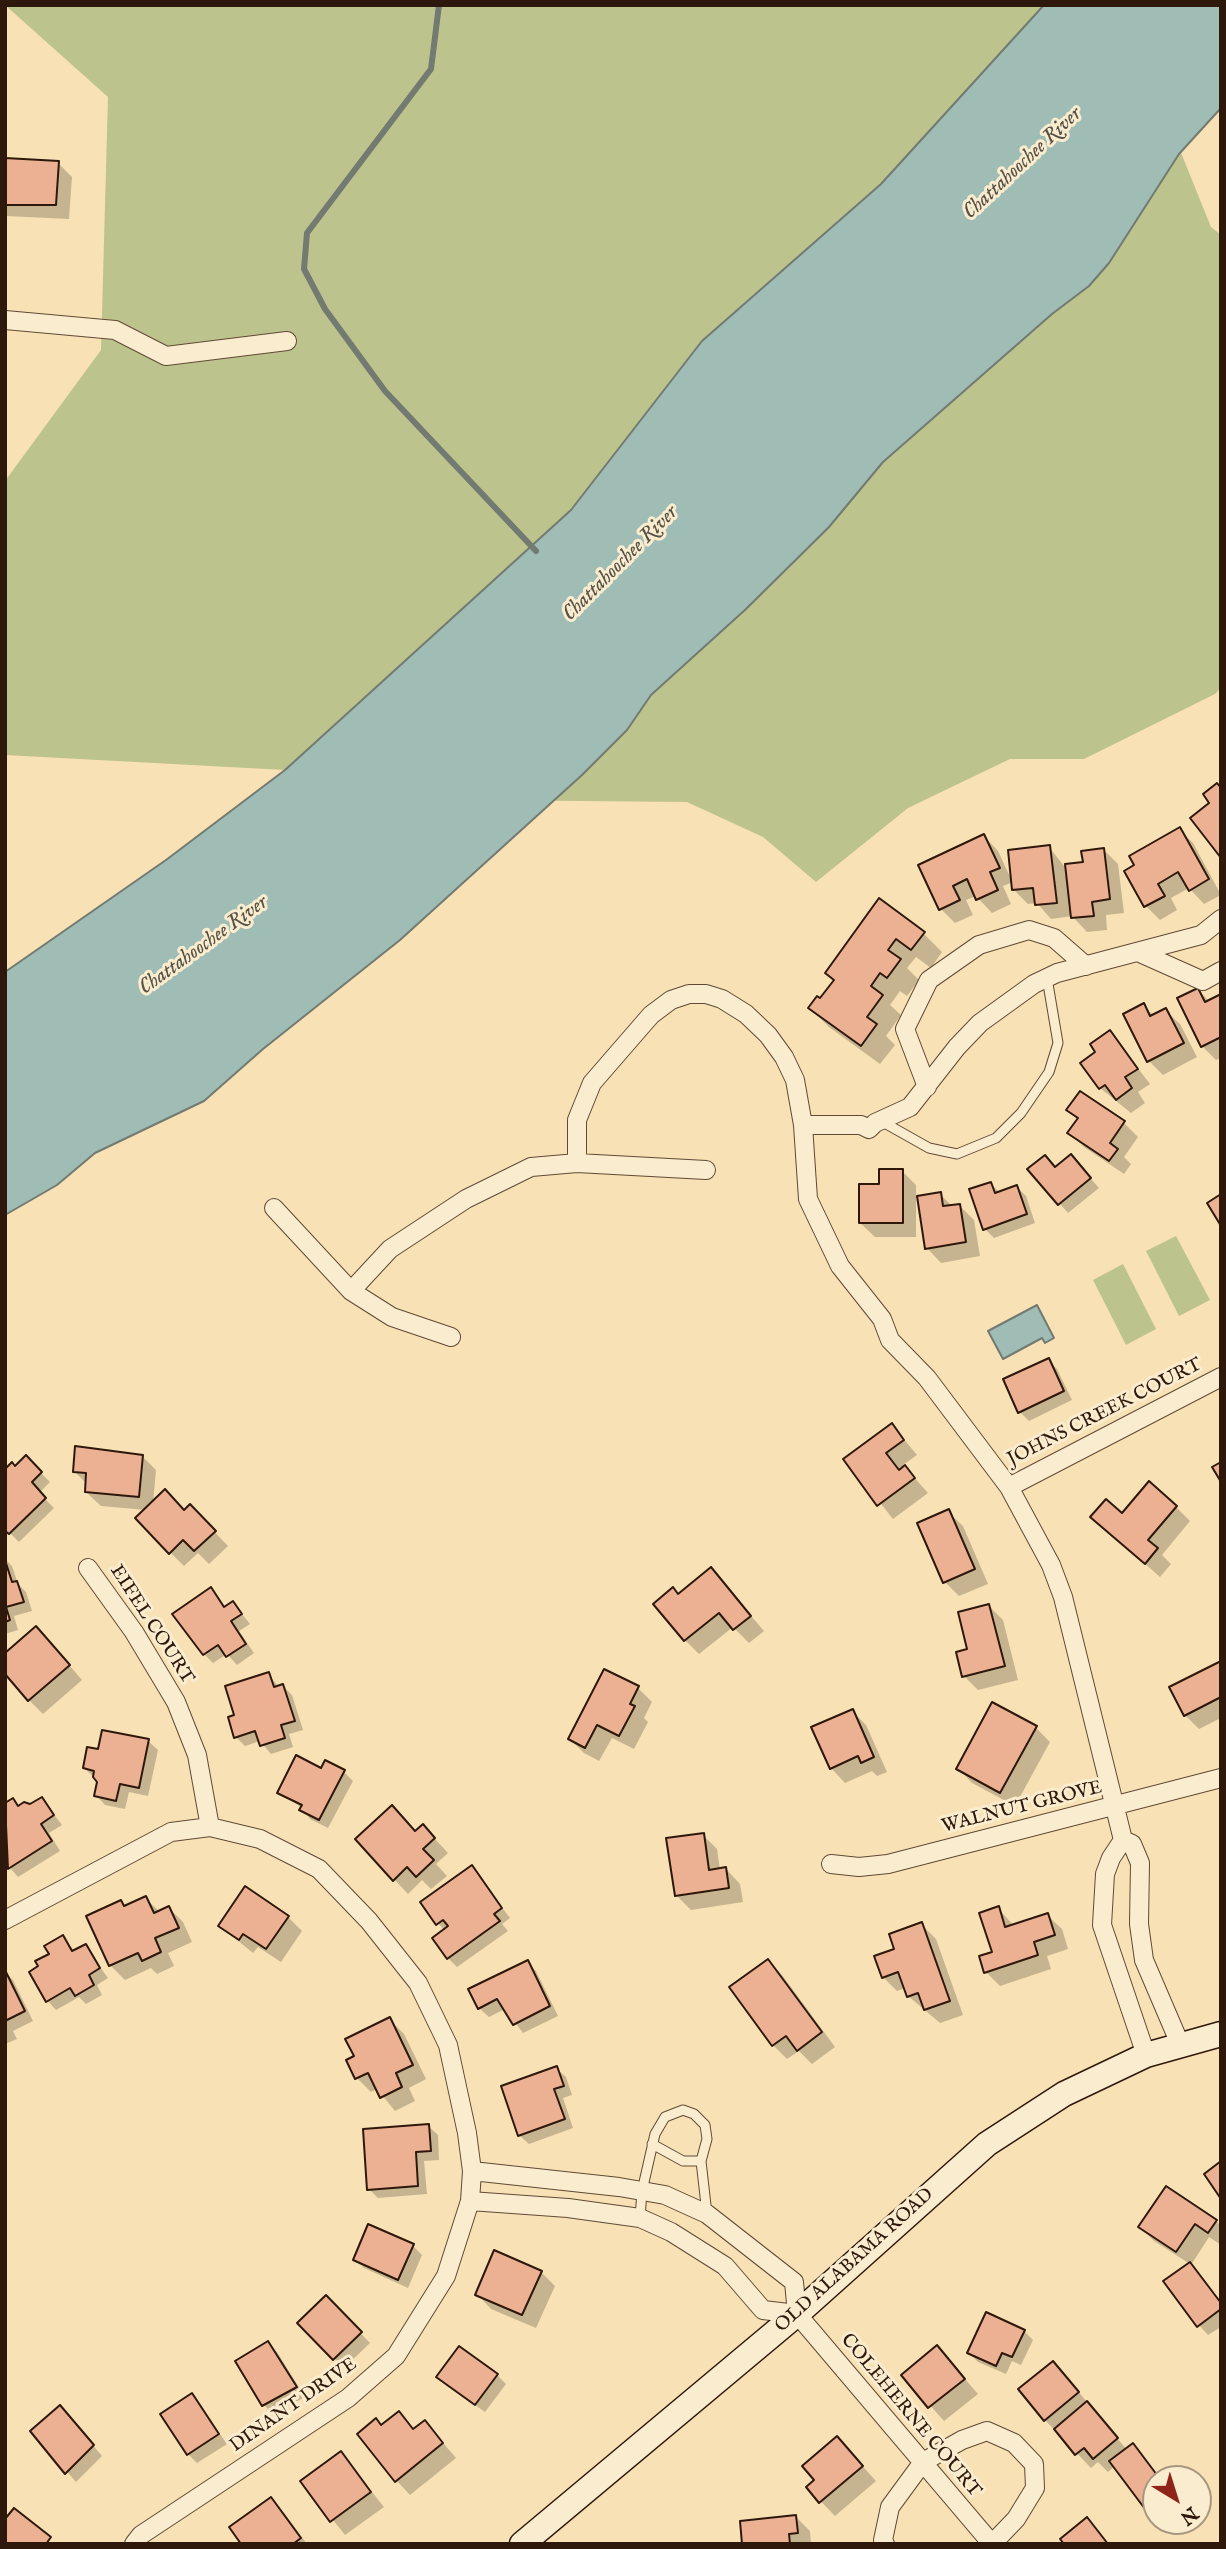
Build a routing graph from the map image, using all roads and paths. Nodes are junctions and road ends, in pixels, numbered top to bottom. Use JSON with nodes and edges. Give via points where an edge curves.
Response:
{"nodes":[{"id":1,"x":5,"y":320,"type":"edge"},
{"id":2,"x":287,"y":341,"type":"dead end"},
{"id":3,"x":1221,"y":919,"type":"edge"},
{"id":4,"x":1138,"y":952,"type":"junction"},
{"id":5,"x":1086,"y":966,"type":"junction"},
{"id":6,"x":1221,"y":971,"type":"edge"},
{"id":7,"x":1047,"y":978,"type":"junction"},
{"id":8,"x":927,"y":1087,"type":"junction"},
{"id":9,"x":881,"y":1121,"type":"junction"},
{"id":10,"x":803,"y":1125,"type":"junction"},
{"id":11,"x":577,"y":1163,"type":"junction"},
{"id":12,"x":706,"y":1170,"type":"dead end"},
{"id":13,"x":274,"y":1208,"type":"dead end"},
{"id":14,"x":351,"y":1291,"type":"junction"},
{"id":15,"x":451,"y":1337,"type":"dead end"},
{"id":16,"x":1221,"y":1377,"type":"edge"},
{"id":17,"x":1009,"y":1487,"type":"junction"},
{"id":18,"x":88,"y":1568,"type":"dead end"},
{"id":19,"x":1221,"y":1778,"type":"edge"},
{"id":20,"x":1115,"y":1806,"type":"junction"},
{"id":21,"x":210,"y":1827,"type":"junction"},
{"id":22,"x":1123,"y":1840,"type":"junction"},
{"id":23,"x":831,"y":1864,"type":"dead end"},
{"id":24,"x":5,"y":1920,"type":"edge"},
{"id":25,"x":1221,"y":2034,"type":"edge"},
{"id":26,"x":1180,"y":2044,"type":"junction"},
{"id":27,"x":1146,"y":2055,"type":"junction"},
{"id":28,"x":652,"y":2144,"type":"junction"},
{"id":29,"x":701,"y":2161,"type":"junction"},
{"id":30,"x":472,"y":2171,"type":"junction"},
{"id":31,"x":642,"y":2191,"type":"junction"},
{"id":32,"x":470,"y":2200,"type":"junction"},
{"id":33,"x":707,"y":2214,"type":"junction"},
{"id":34,"x":640,"y":2218,"type":"junction"},
{"id":35,"x":743,"y":2241,"type":"junction"},
{"id":36,"x":725,"y":2266,"type":"junction"},
{"id":37,"x":797,"y":2314,"type":"junction"},
{"id":38,"x":922,"y":2462,"type":"junction"},
{"id":39,"x":134,"y":2544,"type":"edge"},
{"id":40,"x":522,"y":2544,"type":"edge"},
{"id":41,"x":886,"y":2544,"type":"edge"},
{"id":42,"x":992,"y":2544,"type":"edge"}],
"edges":[{"from":1,"to":2,"type":"street","via":[[116,330],[166,356]]},
{"from":3,"to":4,"type":"street","via":[[1201,935]]},
{"from":4,"to":5,"type":"street"},
{"from":4,"to":6,"type":"street","via":[[1203,981]]},
{"from":5,"to":7,"type":"street"},
{"from":5,"to":8,"type":"street","via":[[1054,938],[1029,930],[979,945],[929,980],[905,1029]]},
{"from":7,"to":8,"type":"street","via":[[980,1023]]},
{"from":7,"to":9,"type":"lane","via":[[1058,1043],[1049,1072],[1021,1113],[996,1138],[957,1154],[929,1147]]},
{"from":8,"to":9,"type":"street","via":[[910,1107]]},
{"from":9,"to":10,"type":"street","via":[[869,1129],[861,1125]]},
{"from":10,"to":11,"type":"street","via":[[795,1080],[768,1035],[722,999],[689,994],[651,1015],[592,1083],[577,1120]]},
{"from":10,"to":17,"type":"street","via":[[808,1199],[840,1266],[882,1319],[890,1340],[928,1378]]},
{"from":11,"to":12,"type":"street"},
{"from":11,"to":14,"type":"street","via":[[531,1167],[466,1199],[390,1249]]},
{"from":13,"to":14,"type":"street"},
{"from":14,"to":15,"type":"street","via":[[392,1317]]},
{"from":16,"to":17,"type":"street","name":"JOHNS CREEK COURT"},
{"from":17,"to":20,"type":"street","via":[[1051,1564],[1063,1597]]},
{"from":18,"to":21,"type":"street","name":"EIFEL COURT","via":[[176,1702],[197,1755]]},
{"from":19,"to":20,"type":"street","name":"WALNUT GROVE"},
{"from":20,"to":22,"type":"street"},
{"from":20,"to":23,"type":"street","name":"WALNUT GROVE","via":[[888,1864]]},
{"from":21,"to":24,"type":"street","name":"DINANT DRIVE","via":[[172,1832]]},
{"from":21,"to":30,"type":"street","name":"DINANT DRIVE","via":[[260,1839],[319,1868],[418,1983],[448,2045]]},
{"from":22,"to":26,"type":"street","via":[[1132,1844],[1140,1863],[1139,1924],[1144,1960]]},
{"from":22,"to":27,"type":"street","via":[[1105,1874],[1102,1925]]},
{"from":25,"to":26,"type":"main road","name":"OLD ALABAMA ROAD"},
{"from":26,"to":27,"type":"main road","name":"OLD ALABAMA ROAD"},
{"from":27,"to":37,"type":"main road","name":"OLD ALABAMA ROAD","via":[[1064,2094],[987,2144]]},
{"from":28,"to":29,"type":"lane","via":[[683,2161]]},
{"from":28,"to":29,"type":"lane","via":[[665,2117],[683,2110],[705,2125],[707,2139]]},
{"from":28,"to":31,"type":"lane"},
{"from":29,"to":33,"type":"lane"},
{"from":30,"to":31,"type":"street"},
{"from":30,"to":32,"type":"street","name":"DINANT DRIVE"},
{"from":31,"to":33,"type":"street","via":[[665,2195]]},
{"from":31,"to":34,"type":"lane"},
{"from":32,"to":34,"type":"street"},
{"from":32,"to":39,"type":"street","name":"DINANT DRIVE","via":[[446,2276],[396,2356],[348,2398]]},
{"from":33,"to":35,"type":"street"},
{"from":34,"to":36,"type":"street"},
{"from":35,"to":36,"type":"street"},
{"from":35,"to":37,"type":"street","via":[[794,2282]]},
{"from":36,"to":37,"type":"street","via":[[763,2310]]},
{"from":37,"to":38,"type":"street","name":"COLEHERNE COURT"},
{"from":37,"to":40,"type":"main road","name":"OLD ALABAMA ROAD"},
{"from":38,"to":41,"type":"street","via":[[890,2507]]},
{"from":38,"to":42,"type":"street","name":"COLEHERNE COURT"},
{"from":38,"to":42,"type":"street","via":[[987,2431],[1014,2443],[1034,2463],[1035,2488],[1016,2519]]}]}
